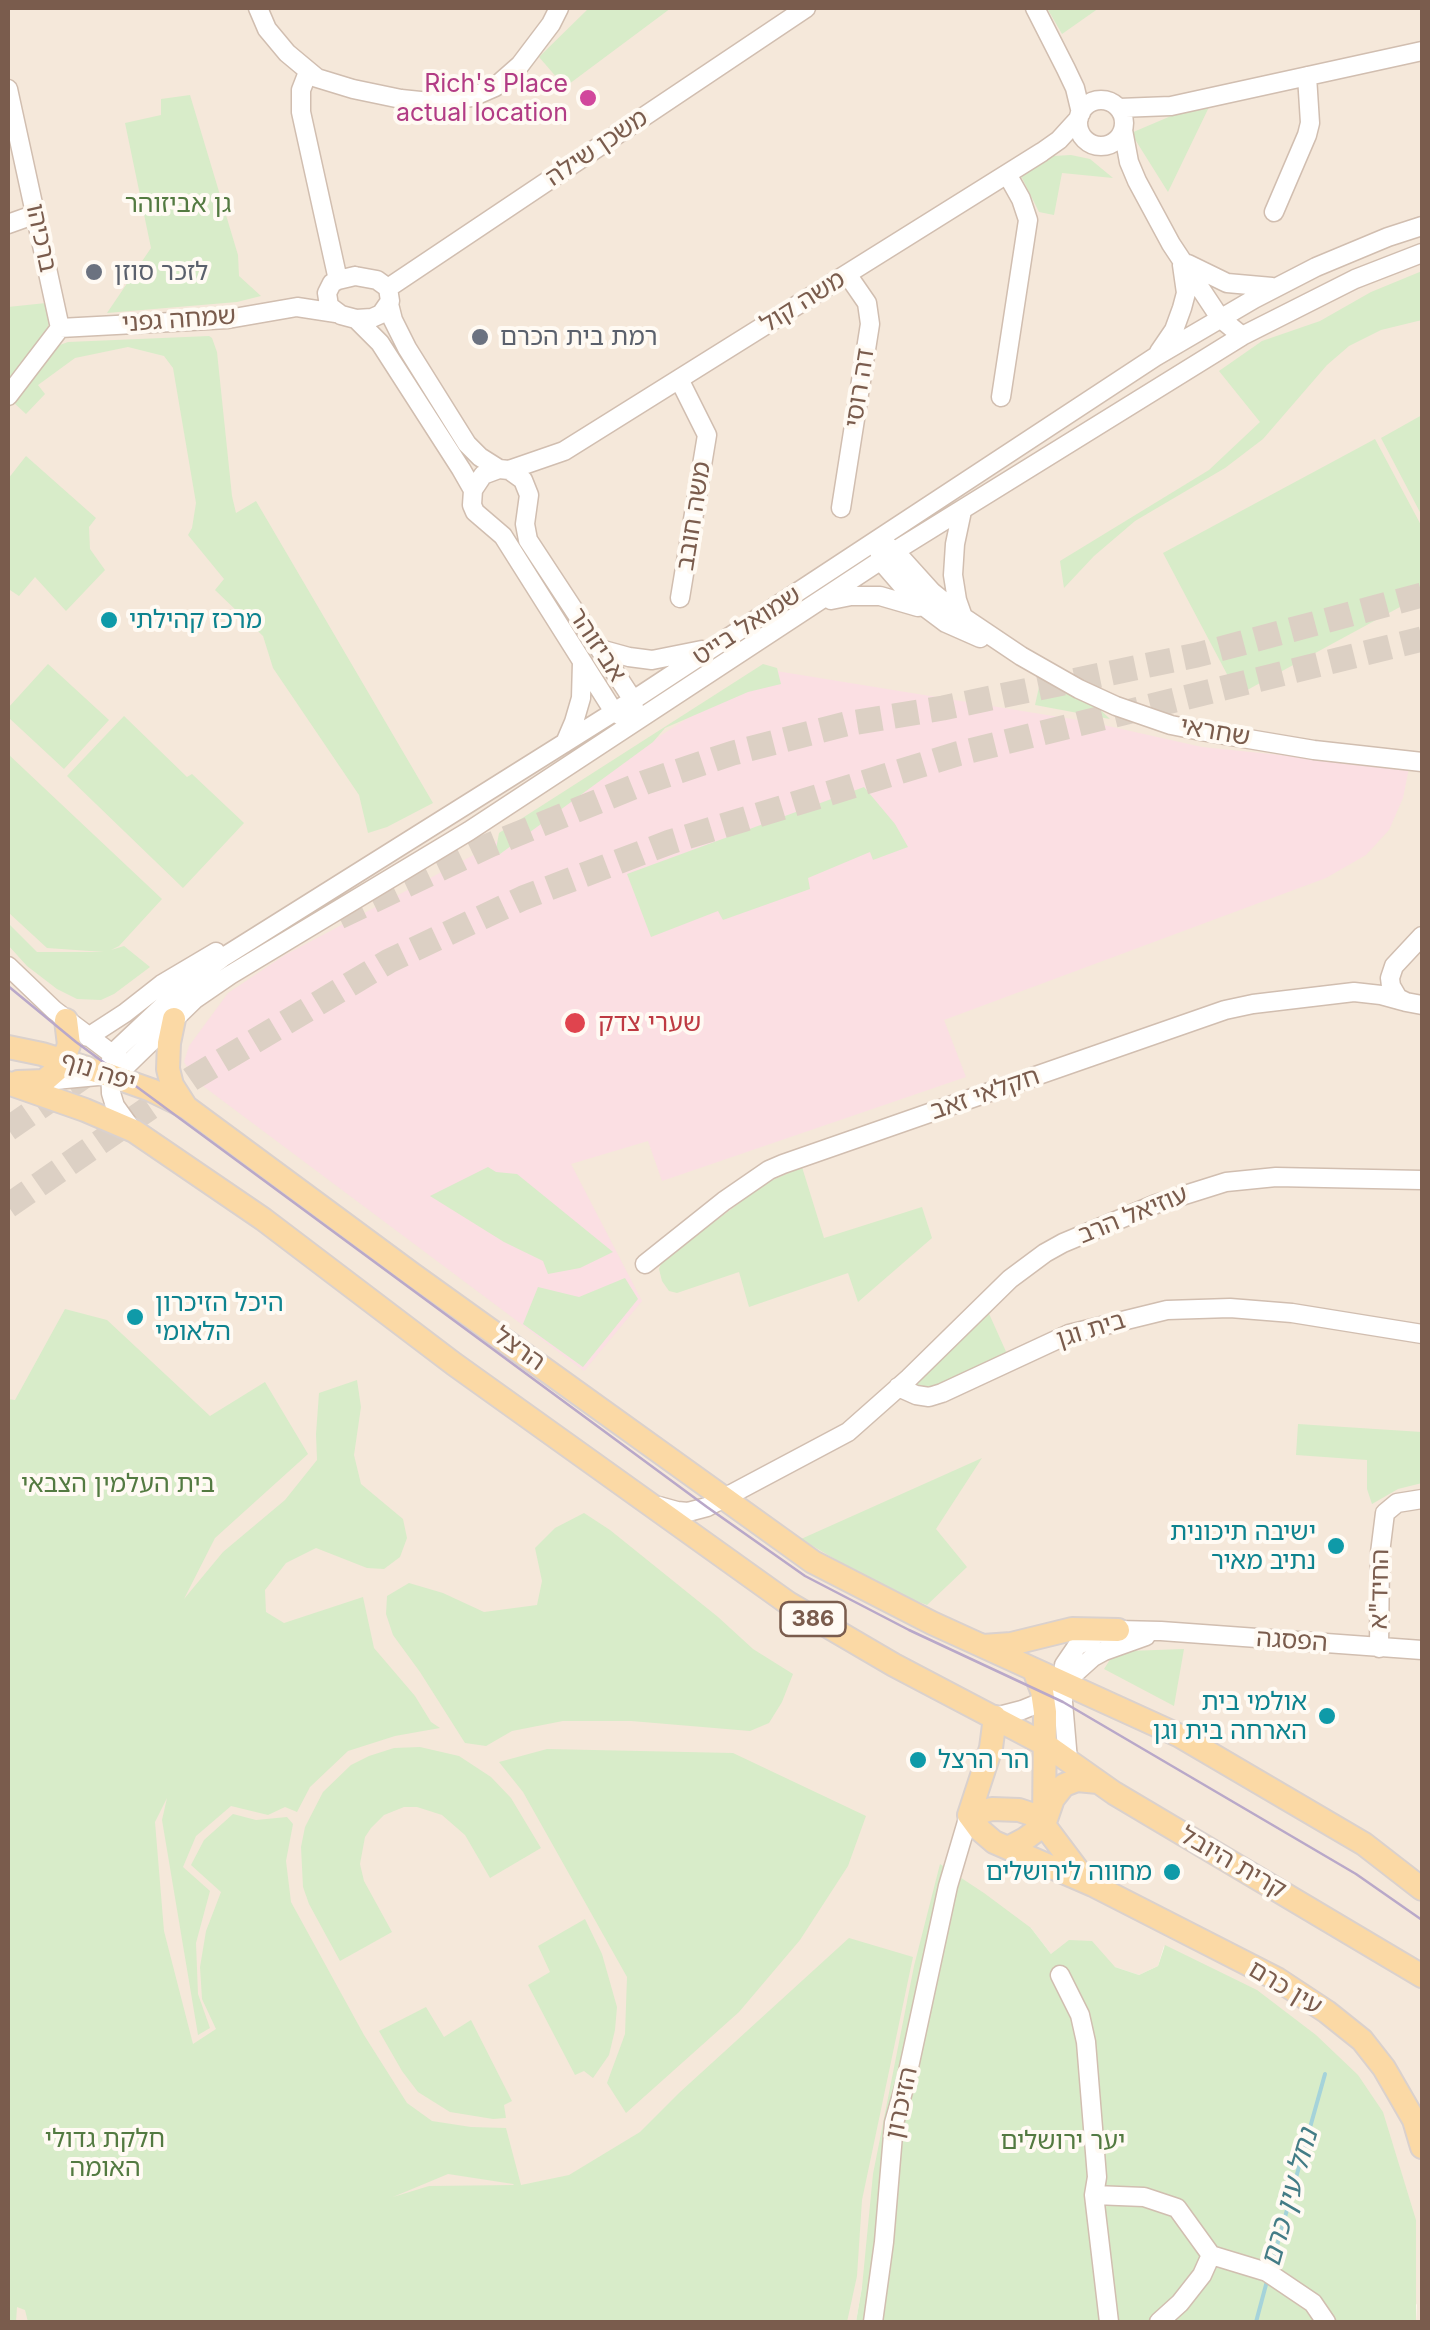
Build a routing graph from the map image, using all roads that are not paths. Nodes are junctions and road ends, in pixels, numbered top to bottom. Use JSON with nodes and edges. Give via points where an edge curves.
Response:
{"nodes":[{"id":1,"x":258,"y":8,"type":"edge"},
{"id":2,"x":559,"y":8,"type":"edge"},
{"id":3,"x":806,"y":8,"type":"edge"},
{"id":4,"x":1035,"y":8,"type":"edge"},
{"id":5,"x":1422,"y":52,"type":"edge"},
{"id":6,"x":1066,"y":69,"type":"junction"},
{"id":7,"x":308,"y":72,"type":"junction"},
{"id":8,"x":1307,"y":76,"type":"junction"},
{"id":9,"x":8,"y":89,"type":"edge"},
{"id":10,"x":1080,"y":116,"type":"junction"},
{"id":11,"x":1117,"y":116,"type":"junction"},
{"id":12,"x":1098,"y":146,"type":"junction"},
{"id":13,"x":1042,"y":152,"type":"junction"},
{"id":14,"x":1007,"y":174,"type":"junction"},
{"id":15,"x":1137,"y":181,"type":"junction"},
{"id":16,"x":1274,"y":212,"type":"dead end"},
{"id":17,"x":36,"y":214,"type":"junction"},
{"id":18,"x":8,"y":224,"type":"edge"},
{"id":19,"x":1422,"y":226,"type":"edge"},
{"id":20,"x":1422,"y":253,"type":"edge"},
{"id":21,"x":1181,"y":260,"type":"junction"},
{"id":22,"x":847,"y":274,"type":"junction"},
{"id":23,"x":332,"y":286,"type":"junction"},
{"id":24,"x":1278,"y":287,"type":"junction"},
{"id":25,"x":388,"y":296,"type":"junction"},
{"id":26,"x":297,"y":307,"type":"junction"},
{"id":27,"x":336,"y":313,"type":"junction"},
{"id":28,"x":1220,"y":318,"type":"junction"},
{"id":29,"x":356,"y":319,"type":"junction"},
{"id":30,"x":60,"y":328,"type":"junction"},
{"id":31,"x":1242,"y":336,"type":"junction"},
{"id":32,"x":1155,"y":357,"type":"junction"},
{"id":33,"x":679,"y":379,"type":"junction"},
{"id":34,"x":8,"y":396,"type":"edge"},
{"id":35,"x":1001,"y":397,"type":"dead end"},
{"id":36,"x":564,"y":451,"type":"junction"},
{"id":37,"x":504,"y":470,"type":"junction"},
{"id":38,"x":473,"y":490,"type":"junction"},
{"id":39,"x":527,"y":504,"type":"junction"},
{"id":40,"x":840,"y":508,"type":"dead end"},
{"id":41,"x":962,"y":511,"type":"junction"},
{"id":42,"x":494,"y":526,"type":"junction"},
{"id":43,"x":877,"y":539,"type":"junction"},
{"id":44,"x":888,"y":556,"type":"junction"},
{"id":45,"x":680,"y":598,"type":"dead end"},
{"id":46,"x":821,"y":602,"type":"junction"},
{"id":47,"x":930,"y":613,"type":"junction"},
{"id":48,"x":963,"y":617,"type":"junction"},
{"id":49,"x":721,"y":643,"type":"junction"},
{"id":50,"x":600,"y":649,"type":"junction"},
{"id":51,"x":1021,"y":656,"type":"junction"},
{"id":52,"x":581,"y":657,"type":"junction"},
{"id":53,"x":633,"y":700,"type":"junction"},
{"id":54,"x":614,"y":712,"type":"junction"},
{"id":55,"x":634,"y":723,"type":"junction"},
{"id":56,"x":564,"y":744,"type":"junction"},
{"id":57,"x":1422,"y":762,"type":"edge"},
{"id":58,"x":283,"y":918,"type":"junction"},
{"id":59,"x":1422,"y":936,"type":"edge"},
{"id":60,"x":1422,"y":958,"type":"edge"},
{"id":61,"x":1397,"y":963,"type":"junction"},
{"id":62,"x":8,"y":966,"type":"edge"},
{"id":63,"x":1354,"y":992,"type":"junction"},
{"id":64,"x":1415,"y":1002,"type":"edge"},
{"id":65,"x":174,"y":1019,"type":"junction"},
{"id":66,"x":66,"y":1020,"type":"joint"},
{"id":67,"x":74,"y":1047,"type":"junction"},
{"id":68,"x":19,"y":1049,"type":"edge"},
{"id":69,"x":117,"y":1065,"type":"junction"},
{"id":70,"x":44,"y":1081,"type":"junction"},
{"id":71,"x":8,"y":1082,"type":"edge"},
{"id":72,"x":186,"y":1107,"type":"junction"},
{"id":73,"x":134,"y":1131,"type":"junction"},
{"id":74,"x":1422,"y":1180,"type":"edge"},
{"id":75,"x":644,"y":1264,"type":"dead end"},
{"id":76,"x":1422,"y":1334,"type":"edge"},
{"id":77,"x":898,"y":1387,"type":"junction"},
{"id":78,"x":719,"y":1495,"type":"junction"},
{"id":79,"x":1422,"y":1498,"type":"edge"},
{"id":80,"x":645,"y":1500,"type":"junction"},
{"id":81,"x":1118,"y":1630,"type":"junction"},
{"id":82,"x":1161,"y":1631,"type":"junction"},
{"id":83,"x":980,"y":1646,"type":"junction"},
{"id":84,"x":1379,"y":1648,"type":"junction"},
{"id":85,"x":1422,"y":1650,"type":"edge"},
{"id":86,"x":1034,"y":1670,"type":"junction"},
{"id":87,"x":1063,"y":1683,"type":"junction"},
{"id":88,"x":1044,"y":1701,"type":"junction"},
{"id":89,"x":994,"y":1718,"type":"junction"},
{"id":90,"x":1046,"y":1746,"type":"junction"},
{"id":91,"x":1068,"y":1760,"type":"junction"},
{"id":92,"x":1098,"y":1782,"type":"junction"},
{"id":93,"x":969,"y":1815,"type":"junction"},
{"id":94,"x":1044,"y":1824,"type":"junction"},
{"id":95,"x":1001,"y":1845,"type":"junction"},
{"id":96,"x":1093,"y":1885,"type":"junction"},
{"id":97,"x":948,"y":1886,"type":"junction"},
{"id":98,"x":1422,"y":1890,"type":"edge"},
{"id":99,"x":1060,"y":1975,"type":"dead end"},
{"id":100,"x":1422,"y":1976,"type":"edge"},
{"id":101,"x":1422,"y":2148,"type":"edge"},
{"id":102,"x":1094,"y":2196,"type":"junction"},
{"id":103,"x":1210,"y":2255,"type":"junction"},
{"id":104,"x":873,"y":2322,"type":"edge"},
{"id":105,"x":1109,"y":2322,"type":"edge"},
{"id":106,"x":1158,"y":2322,"type":"edge"},
{"id":107,"x":1326,"y":2322,"type":"edge"}],
"edges":[{"from":1,"to":7,"type":"street","via":[[266,28]]},
{"from":2,"to":7,"type":"street","via":[[520,65],[472,97],[401,100]]},
{"from":3,"to":25,"type":"street","name":"משכן שילה"},
{"from":4,"to":6,"type":"street"},
{"from":5,"to":8,"type":"street"},
{"from":6,"to":10,"type":"street"},
{"from":6,"to":11,"type":"street"},
{"from":7,"to":23,"type":"street","via":[[301,112]]},
{"from":8,"to":11,"type":"street"},
{"from":8,"to":16,"type":"street","via":[[1308,135]]},
{"from":9,"to":17,"type":"street","name":"ברכיהו"},
{"from":10,"to":11,"type":"street","via":[[1089,104]]},
{"from":10,"to":12,"type":"street","via":[[1082,136]]},
{"from":10,"to":13,"type":"street","name":"משה קול"},
{"from":11,"to":12,"type":"street","via":[[1115,141]]},
{"from":11,"to":15,"type":"street"},
{"from":12,"to":13,"type":"street","name":"משה קול"},
{"from":12,"to":15,"type":"street"},
{"from":13,"to":14,"type":"street","name":"משה קול"},
{"from":14,"to":22,"type":"street","name":"משה קול"},
{"from":14,"to":35,"type":"street","via":[[1028,220]]},
{"from":15,"to":21,"type":"street"},
{"from":17,"to":18,"type":"street"},
{"from":17,"to":30,"type":"street","name":"ברכיהו"},
{"from":19,"to":24,"type":"street","name":"שמואל בייט"},
{"from":20,"to":31,"type":"street","name":"שמואל בייט"},
{"from":21,"to":24,"type":"street","via":[[1228,283]]},
{"from":21,"to":28,"type":"street"},
{"from":21,"to":32,"type":"street","via":[[1182,308]]},
{"from":22,"to":33,"type":"street","name":"משה קול"},
{"from":22,"to":40,"type":"street","name":"דה רוסי","via":[[867,303],[870,324]]},
{"from":23,"to":25,"type":"street","via":[[366,277],[384,283]]},
{"from":23,"to":26,"type":"street","name":"שמחה גפני"},
{"from":23,"to":27,"type":"street","via":[[329,306]]},
{"from":24,"to":28,"type":"street","name":"שמואל בייט"},
{"from":25,"to":29,"type":"street","via":[[381,314]]},
{"from":25,"to":37,"type":"street","name":"אביזוהר","via":[[392,320],[467,444]]},
{"from":26,"to":27,"type":"street","name":"שמחה גפני"},
{"from":26,"to":30,"type":"street","name":"שמחה גפני"},
{"from":27,"to":29,"type":"street"},
{"from":28,"to":31,"type":"street"},
{"from":28,"to":32,"type":"street","name":"שמואל בייט"},
{"from":29,"to":38,"type":"street","name":"אביזוהר","via":[[380,342]]},
{"from":30,"to":34,"type":"street"},
{"from":31,"to":41,"type":"street","name":"שמואל בייט"},
{"from":32,"to":43,"type":"street","name":"שמואל בייט"},
{"from":33,"to":36,"type":"street","name":"משה קול"},
{"from":33,"to":45,"type":"street","name":"משה חובב","via":[[706,435]]},
{"from":36,"to":37,"type":"street","name":"משה קול"},
{"from":36,"to":39,"type":"street","name":"משה קול"},
{"from":37,"to":38,"type":"street","via":[[482,475]]},
{"from":37,"to":39,"type":"street","name":"אביזוהר","via":[[523,480]]},
{"from":38,"to":42,"type":"street","name":"אביזוהר","via":[[480,519]]},
{"from":39,"to":42,"type":"street","via":[[516,523]]},
{"from":39,"to":50,"type":"street","name":"אביזוהר","via":[[528,540]]},
{"from":41,"to":44,"type":"street","name":"שמואל בייט"},
{"from":41,"to":48,"type":"street","via":[[953,575]]},
{"from":42,"to":52,"type":"street","name":"אביזוהר"},
{"from":43,"to":44,"type":"street"},
{"from":43,"to":49,"type":"street","name":"שמואל בייט"},
{"from":44,"to":46,"type":"street","name":"שמואל בייט"},
{"from":44,"to":47,"type":"street","name":"שחראי","via":[[904,589]]},
{"from":44,"to":48,"type":"street","name":"שחראי"},
{"from":46,"to":47,"type":"street","via":[[880,596]]},
{"from":46,"to":55,"type":"street","name":"שמואל בייט"},
{"from":47,"to":51,"type":"street","name":"שחראי"},
{"from":48,"to":51,"type":"street","name":"שחראי"},
{"from":49,"to":50,"type":"street","via":[[652,660]]},
{"from":49,"to":53,"type":"street","name":"שמואל בייט"},
{"from":50,"to":53,"type":"street","name":"אביזוהר"},
{"from":51,"to":57,"type":"street","name":"שחראי","via":[[1116,706],[1171,724]]},
{"from":52,"to":54,"type":"street","name":"אביזוהר"},
{"from":52,"to":56,"type":"street","via":[[581,698]]},
{"from":53,"to":54,"type":"street","name":"שמואל בייט"},
{"from":53,"to":55,"type":"street","name":"אביזוהר"},
{"from":54,"to":55,"type":"street","name":"אביזוהר"},
{"from":54,"to":56,"type":"street","name":"שמואל בייט"},
{"from":55,"to":65,"type":"street","name":"שמואל בייט","via":[[230,975]]},
{"from":56,"to":58,"type":"street","name":"שמואל בייט"},
{"from":58,"to":67,"type":"street","via":[[185,968]]},
{"from":58,"to":69,"type":"street","name":"שמואל בייט","via":[[182,988]]},
{"from":59,"to":61,"type":"street"},
{"from":60,"to":61,"type":"street"},
{"from":61,"to":63,"type":"street"},
{"from":61,"to":64,"type":"street","via":[[1394,993]]},
{"from":62,"to":66,"type":"street"},
{"from":63,"to":64,"type":"street"},
{"from":63,"to":75,"type":"street","name":"חקלאי זאב","via":[[1225,1010],[783,1164]]},
{"from":65,"to":69,"type":"street","name":"שמואל בייט"},
{"from":65,"to":72,"type":"main road","via":[[168,1069]]},
{"from":66,"to":67,"type":"main road"},
{"from":67,"to":68,"type":"main road","name":"יפה נוף","number":"386"},
{"from":67,"to":69,"type":"main road","name":"יפה נוף","number":"386"},
{"from":67,"to":69,"type":"street"},
{"from":67,"to":70,"type":"main road"},
{"from":69,"to":70,"type":"street"},
{"from":69,"to":72,"type":"main road","name":"יפה נוף","number":"386"},
{"from":69,"to":73,"type":"street","via":[[115,1106]]},
{"from":70,"to":71,"type":"main road"},
{"from":71,"to":73,"type":"main road","name":"יפה נוף","number":"386"},
{"from":72,"to":78,"type":"main road","name":"הרצל","number":"386"},
{"from":73,"to":80,"type":"main road","name":"הרצל","number":"386"},
{"from":74,"to":77,"type":"street","name":"עוזיאל הרב","via":[[1246,1178],[1156,1204],[1026,1266]]},
{"from":76,"to":77,"type":"street","name":"בית וגן","via":[[1292,1312],[1167,1310],[1069,1334],[929,1397]]},
{"from":77,"to":78,"type":"street","via":[[848,1432]]},
{"from":78,"to":80,"type":"street","via":[[688,1512]]},
{"from":78,"to":83,"type":"main road","name":"הרצל","number":"386","via":[[813,1562]]},
{"from":79,"to":84,"type":"street","name":"החיד\"א","via":[[1385,1513]]},
{"from":80,"to":89,"type":"main road","name":"הרצל","number":"386","via":[[814,1620]]},
{"from":81,"to":82,"type":"street","name":"הפסגה"},
{"from":81,"to":83,"type":"main road","via":[[1072,1629]]},
{"from":81,"to":87,"type":"street","via":[[1077,1646],[1066,1660]]},
{"from":82,"to":84,"type":"street","name":"הפסגה"},
{"from":82,"to":87,"type":"street","via":[[1104,1650]]},
{"from":83,"to":86,"type":"main road","name":"הרצל","number":"386"},
{"from":84,"to":85,"type":"street","name":"הפסגה"},
{"from":86,"to":87,"type":"main road","name":"הרצל","number":"386"},
{"from":86,"to":88,"type":"main road"},
{"from":87,"to":88,"type":"street"},
{"from":87,"to":91,"type":"street"},
{"from":87,"to":98,"type":"main road","via":[[1180,1736],[1364,1844]]},
{"from":88,"to":89,"type":"street"},
{"from":88,"to":90,"type":"main road"},
{"from":89,"to":90,"type":"main road","name":"הרצל","number":"386"},
{"from":89,"to":93,"type":"main road","name":"הזיכרון"},
{"from":90,"to":91,"type":"main road","name":"קרית היובל"},
{"from":90,"to":94,"type":"main road"},
{"from":91,"to":92,"type":"main road","name":"קרית היובל"},
{"from":92,"to":94,"type":"main road","via":[[1064,1786]]},
{"from":92,"to":100,"type":"main road","name":"קרית היובל"},
{"from":93,"to":94,"type":"main road","via":[[1002,1808]]},
{"from":93,"to":95,"type":"main road","name":"עין כרם"},
{"from":93,"to":97,"type":"street","name":"הזיכרון"},
{"from":94,"to":95,"type":"main road","via":[[1025,1839]]},
{"from":94,"to":96,"type":"main road","name":"עין כרם"},
{"from":95,"to":96,"type":"main road","name":"עין כרם"},
{"from":95,"to":97,"type":"street","name":"הזיכרון","via":[[978,1846],[966,1855]]},
{"from":96,"to":101,"type":"main road","name":"עין כרם","via":[[1327,2012],[1362,2040],[1396,2084]]},
{"from":97,"to":104,"type":"street","name":"הזיכרון","via":[[894,2123]]},
{"from":99,"to":102,"type":"street","via":[[1086,2042]]},
{"from":102,"to":103,"type":"street","via":[[1144,2197],[1177,2208]]},
{"from":102,"to":105,"type":"street"},
{"from":103,"to":106,"type":"street","via":[[1202,2275]]},
{"from":103,"to":107,"type":"street","via":[[1267,2272],[1313,2302]]}]}
